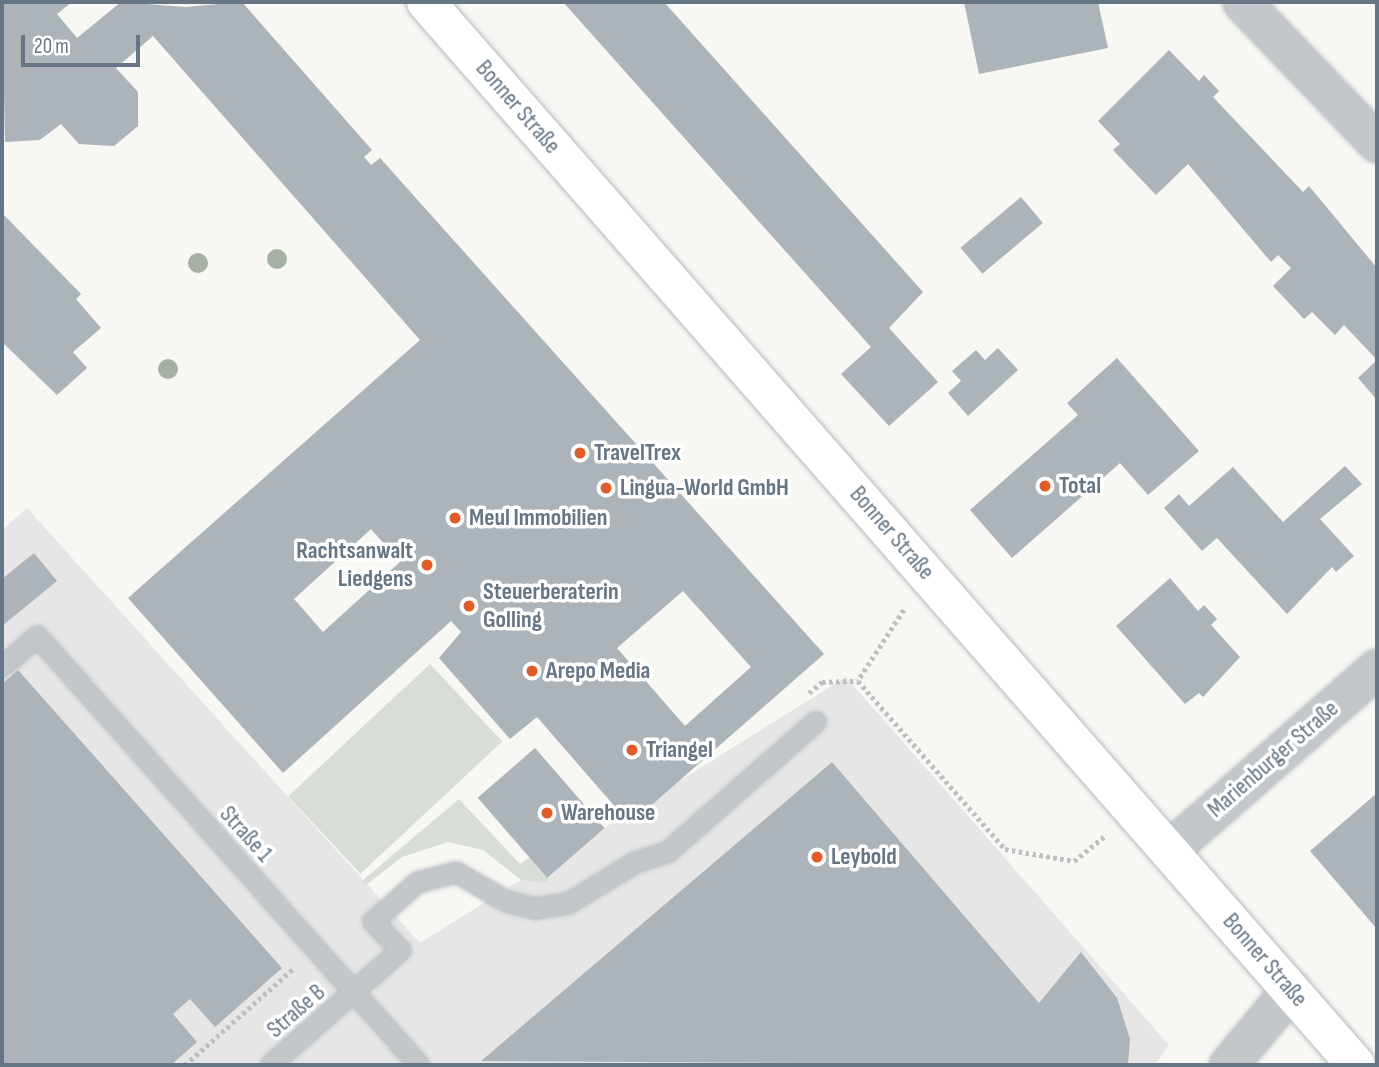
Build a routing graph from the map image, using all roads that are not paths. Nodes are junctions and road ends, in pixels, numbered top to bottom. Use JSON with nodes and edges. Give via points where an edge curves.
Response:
{"nodes":[{"id":1,"x":426,"y":2,"type":"edge"},
{"id":2,"x":1242,"y":2,"type":"edge"},
{"id":3,"x":1377,"y":144,"type":"edge"},
{"id":4,"x":2,"y":666,"type":"edge"},
{"id":5,"x":1377,"y":668,"type":"edge"},
{"id":6,"x":815,"y":722,"type":"dead end"},
{"id":7,"x":1169,"y":850,"type":"junction"},
{"id":8,"x":1291,"y":989,"type":"junction"},
{"id":9,"x":354,"y":993,"type":"junction"},
{"id":10,"x":270,"y":1065,"type":"edge"},
{"id":11,"x":419,"y":1065,"type":"edge"},
{"id":12,"x":1228,"y":1065,"type":"edge"},
{"id":13,"x":1356,"y":1065,"type":"edge"}],
"edges":[{"from":1,"to":7,"type":"main road","name":"Bonner Straße"},
{"from":2,"to":3,"type":"street"},
{"from":4,"to":9,"type":"lane","name":"Straße 1","via":[[37,636]]},
{"from":5,"to":7,"type":"street","name":"Marienburger Straße"},
{"from":6,"to":9,"type":"lane","name":"Straße B","via":[[668,851],[635,862],[568,903],[535,908],[506,901],[456,872],[417,882],[373,920],[400,950]]},
{"from":7,"to":8,"type":"main road","name":"Bonner Straße"},
{"from":8,"to":12,"type":"street"},
{"from":8,"to":13,"type":"main road","name":"Bonner Straße"},
{"from":9,"to":10,"type":"lane","name":"Straße B"},
{"from":9,"to":11,"type":"lane","name":"Straße 1"}]}
